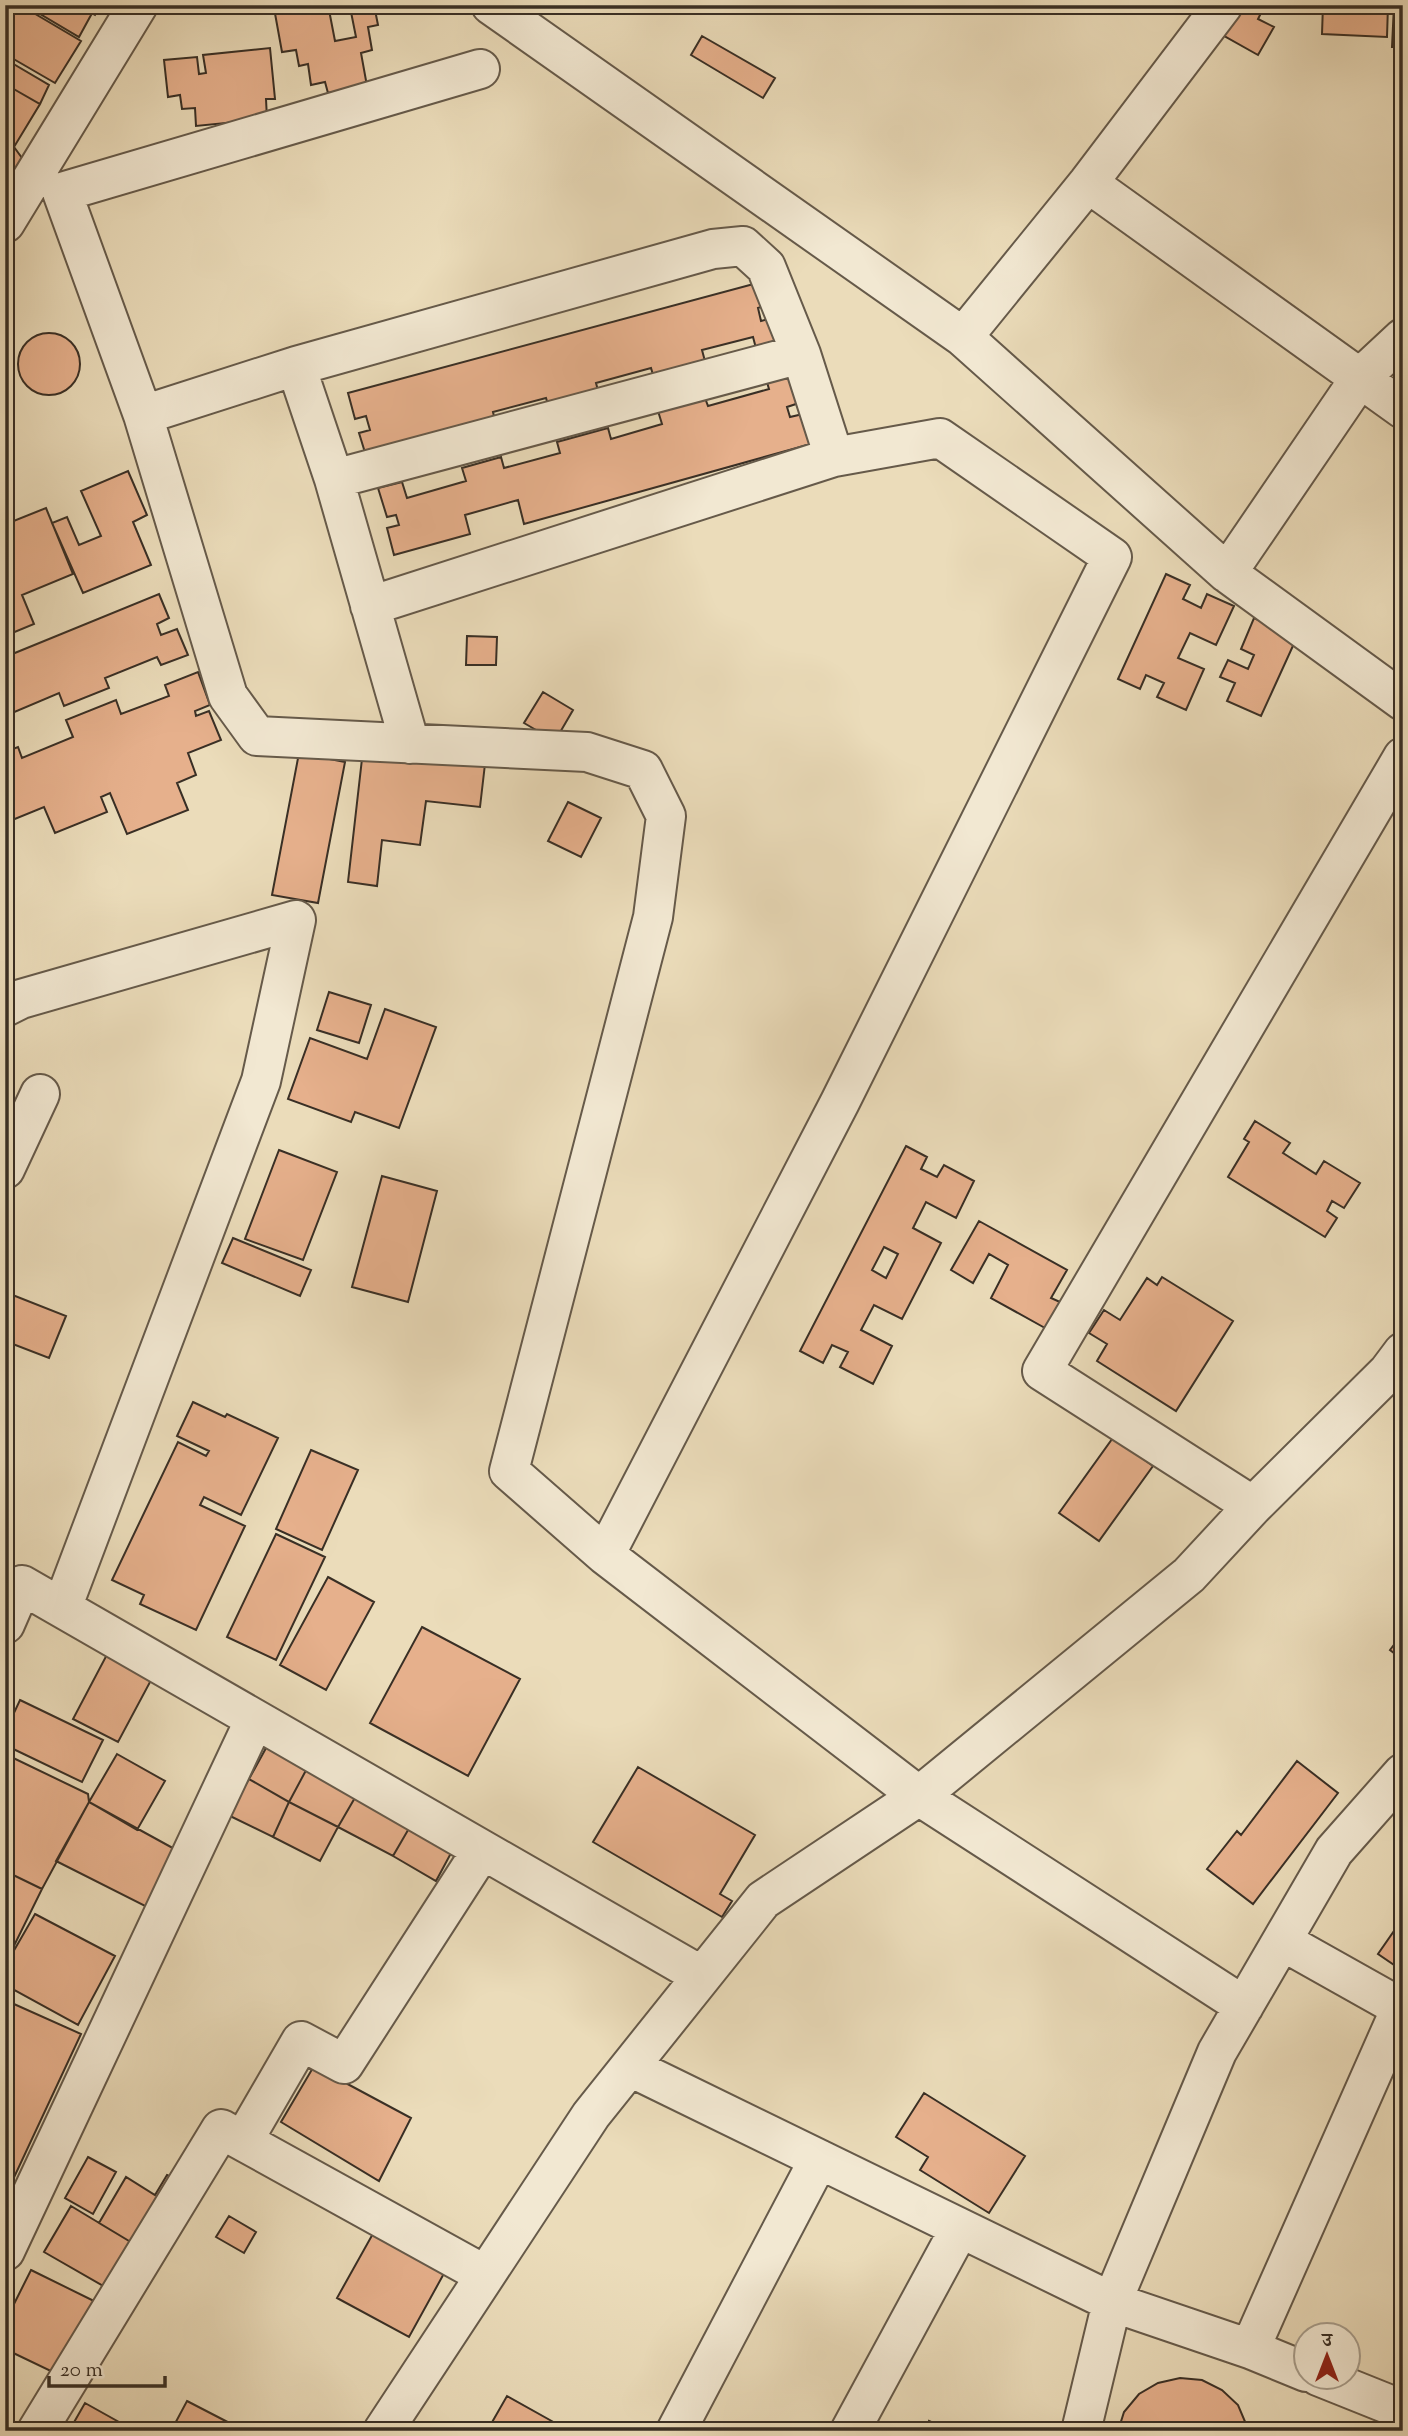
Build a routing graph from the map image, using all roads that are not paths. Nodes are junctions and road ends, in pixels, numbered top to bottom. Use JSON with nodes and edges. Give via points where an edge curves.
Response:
{"nodes":[{"id":1,"x":138,"y":5,"type":"edge"},
{"id":2,"x":491,"y":5,"type":"edge"},
{"id":3,"x":1223,"y":5,"type":"edge"},
{"id":4,"x":480,"y":69,"type":"dead end"},
{"id":5,"x":1087,"y":183,"type":"junction"},
{"id":6,"x":5,"y":223,"type":"edge"},
{"id":7,"x":963,"y":337,"type":"junction"},
{"id":8,"x":1403,"y":338,"type":"edge"},
{"id":9,"x":801,"y":354,"type":"junction"},
{"id":10,"x":296,"y":366,"type":"junction"},
{"id":11,"x":1360,"y":378,"type":"junction"},
{"id":12,"x":1403,"y":409,"type":"edge"},
{"id":13,"x":143,"y":415,"type":"junction"},
{"id":14,"x":834,"y":457,"type":"junction"},
{"id":15,"x":334,"y":479,"type":"junction"},
{"id":16,"x":1227,"y":573,"type":"junction"},
{"id":17,"x":370,"y":606,"type":"junction"},
{"id":18,"x":1403,"y":701,"type":"edge"},
{"id":19,"x":410,"y":744,"type":"junction"},
{"id":20,"x":1403,"y":757,"type":"edge"},
{"id":21,"x":5,"y":1007,"type":"edge"},
{"id":22,"x":40,"y":1094,"type":"dead end"},
{"id":23,"x":5,"y":1169,"type":"edge"},
{"id":24,"x":1398,"y":1369,"type":"edge"},
{"id":25,"x":1253,"y":1506,"type":"junction"},
{"id":26,"x":605,"y":1555,"type":"junction"},
{"id":27,"x":14,"y":1580,"type":"edge"},
{"id":28,"x":62,"y":1608,"type":"junction"},
{"id":29,"x":5,"y":1624,"type":"edge"},
{"id":30,"x":255,"y":1719,"type":"junction"},
{"id":31,"x":1403,"y":1773,"type":"edge"},
{"id":32,"x":919,"y":1796,"type":"junction"},
{"id":33,"x":482,"y":1850,"type":"junction"},
{"id":34,"x":1282,"y":1941,"type":"junction"},
{"id":35,"x":702,"y":1976,"type":"junction"},
{"id":36,"x":1244,"y":2006,"type":"junction"},
{"id":37,"x":1402,"y":2009,"type":"edge"},
{"id":38,"x":629,"y":2067,"type":"junction"},
{"id":39,"x":243,"y":2141,"type":"junction"},
{"id":40,"x":819,"y":2159,"type":"junction"},
{"id":41,"x":960,"y":2228,"type":"junction"},
{"id":42,"x":5,"y":2251,"type":"edge"},
{"id":43,"x":485,"y":2276,"type":"junction"},
{"id":44,"x":1112,"y":2302,"type":"junction"},
{"id":45,"x":1250,"y":2349,"type":"junction"},
{"id":46,"x":1292,"y":2366,"type":"edge"},
{"id":47,"x":1353,"y":2390,"type":"edge"},
{"id":48,"x":1403,"y":2410,"type":"edge"},
{"id":49,"x":37,"y":2431,"type":"edge"},
{"id":50,"x":383,"y":2431,"type":"edge"},
{"id":51,"x":676,"y":2431,"type":"edge"},
{"id":52,"x":850,"y":2431,"type":"edge"},
{"id":53,"x":1081,"y":2431,"type":"edge"}],
"edges":[{"from":1,"to":6,"type":"street"},
{"from":2,"to":7,"type":"street"},
{"from":3,"to":5,"type":"street"},
{"from":4,"to":13,"type":"street","via":[[62,192]]},
{"from":5,"to":7,"type":"street"},
{"from":5,"to":11,"type":"street"},
{"from":7,"to":16,"type":"street"},
{"from":8,"to":11,"type":"street"},
{"from":9,"to":10,"type":"street","via":[[766,267],[743,246],[713,249]]},
{"from":9,"to":14,"type":"street"},
{"from":9,"to":15,"type":"street"},
{"from":10,"to":13,"type":"street"},
{"from":10,"to":15,"type":"street"},
{"from":11,"to":12,"type":"street"},
{"from":11,"to":16,"type":"street"},
{"from":13,"to":19,"type":"street","via":[[228,696],[257,736]]},
{"from":14,"to":17,"type":"street"},
{"from":14,"to":26,"type":"street","via":[[940,438],[1112,557],[840,1102]]},
{"from":15,"to":17,"type":"street"},
{"from":16,"to":18,"type":"street"},
{"from":17,"to":19,"type":"street"},
{"from":19,"to":26,"type":"street","via":[[587,752],[643,770],[666,816],[653,917],[509,1471]]},
{"from":20,"to":25,"type":"street","via":[[1042,1371]]},
{"from":21,"to":28,"type":"street","via":[[296,920],[261,1082]]},
{"from":22,"to":23,"type":"street"},
{"from":24,"to":25,"type":"street"},
{"from":25,"to":32,"type":"street","via":[[1189,1575]]},
{"from":26,"to":32,"type":"street"},
{"from":27,"to":28,"type":"street"},
{"from":27,"to":29,"type":"street"},
{"from":28,"to":30,"type":"street"},
{"from":30,"to":33,"type":"street"},
{"from":30,"to":42,"type":"street"},
{"from":31,"to":34,"type":"street","via":[[1334,1851]]},
{"from":32,"to":35,"type":"street","via":[[763,1900]]},
{"from":32,"to":36,"type":"street"},
{"from":33,"to":35,"type":"street"},
{"from":33,"to":39,"type":"street","via":[[344,2064],[301,2041]]},
{"from":34,"to":36,"type":"street"},
{"from":34,"to":37,"type":"street"},
{"from":35,"to":38,"type":"street"},
{"from":36,"to":44,"type":"street","via":[[1217,2052]]},
{"from":37,"to":45,"type":"street"},
{"from":38,"to":40,"type":"street"},
{"from":38,"to":43,"type":"street","via":[[591,2115]]},
{"from":39,"to":43,"type":"street"},
{"from":39,"to":49,"type":"street","via":[[221,2129]]},
{"from":40,"to":41,"type":"street"},
{"from":40,"to":51,"type":"street"},
{"from":41,"to":44,"type":"street"},
{"from":41,"to":52,"type":"street"},
{"from":43,"to":50,"type":"street"},
{"from":44,"to":45,"type":"street"},
{"from":44,"to":53,"type":"street"},
{"from":45,"to":46,"type":"street"},
{"from":47,"to":48,"type":"street"}]}
